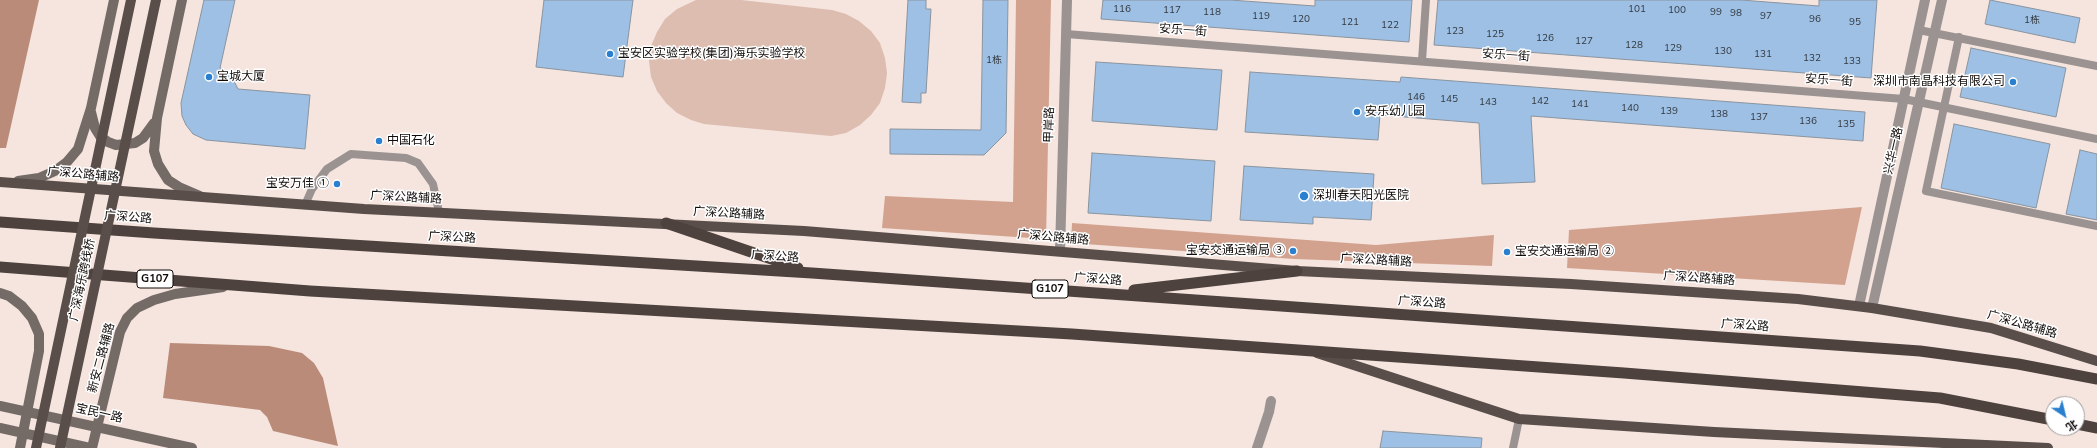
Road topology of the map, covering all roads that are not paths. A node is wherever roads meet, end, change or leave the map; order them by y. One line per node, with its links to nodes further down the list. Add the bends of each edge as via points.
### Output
1 (114, 0): 17 (main road)
2 (131, 0): 53 (main road, 广深海乐跨线桥, bridge)
3 (156, 0): 54 (main road, 广深海乐跨线桥, bridge)
4 (182, 0): 19 (main road)
5 (1067, 0): 11 (street, 甲岸路)
6 (1426, 0): 13 (lane)
7 (1925, 0): 9 (street, 兴华一路)
8 (1942, 0): 10 (street, 兴华一路)
9 (1919, 30): 10 (lane); 15 (street, 兴华一路)
10 (1934, 32): 12 (lane); 16 (street, 兴华一路)
11 (1066, 34): 13 (lane, 安乐一街); 29 (street, 甲岸路)
12 (1959, 37): 14 (lane); 18 (lane)
13 (1422, 61): 15 (lane, 安乐一街)
14 (2097, 66)
15 (1904, 99): 16 (lane, 安乐一街); 36 (street, 兴华一路)
16 (1919, 100): 18 (lane, 安乐一街); 37 (street, 兴华一路)
17 (91, 108): 19 (main road, via 95,128 108,142 116,145 135,143 143,138); 22 (main road, via 78,149 66,162 39,178)
18 (1944, 108): 20 (lane, 安乐一街); 28 (lane, via 1926,192)
19 (157, 118): 23 (main road, via 154,151 162,172 168,180 179,187)
20 (2097, 140)
21 (0, 182): 22 (main road, 广深公路辅路)
22 (11, 182): 23 (main road, 广深公路辅路)
23 (204, 197): 24 (main road, 广深公路辅路)
24 (305, 205): 25 (main road, 广深公路辅路); 25 (lane, via 312,188 327,169 351,154 406,158 418,162 432,184)
25 (439, 212): 27 (main road, 广深公路辅路)
26 (0, 222): 32 (highway, 广深公路 / G107)
27 (666, 223): 29 (main road, 广深公路辅路, via 804,231); 32 (highway)
28 (2097, 226)
29 (1060, 252): 31 (main road, 广深公路辅路)
30 (0, 267): 33 (highway, G107)
31 (1297, 270): 35 (highway); 36 (main road, 广深公路辅路, via 1579,284 1798,299)
32 (812, 273): 35 (highway, 广深公路 / G107)
33 (236, 285): 38 (highway, G107, via 310,292 1049,333); 47 (main road, 新安二路辅路, via 175,294 154,300 137,308 127,318 120,332)
34 (0, 293): 43 (main road, via 22,306 32,318 39,334 40,351)
35 (1108, 293): 40 (highway, 广深公路 / G107, via 1920,351 2018,364)
36 (1859, 306): 37 (main road, 广深公路辅路)
37 (1872, 308): 39 (main road, 广深公路辅路, via 1991,328)
38 (1309, 351): 44 (main road); 45 (highway, G107, via 1940,398)
39 (2097, 361)
40 (2097, 379)
41 (1271, 402): 57 (street)
42 (0, 406): 43 (main road, 宝民一路)
43 (28, 412): 47 (main road, 宝民一路); 50 (main road)
44 (1519, 418): 51 (main road); 58 (lane)
45 (2045, 418)
46 (2085, 426): 49 (highway)
47 (97, 427): 55 (main road, 新安二路辅路); 56 (main road, 宝民一路)
48 (0, 428): 50 (main road)
49 (2097, 428)
50 (24, 433): 52 (main road); 55 (main road)
51 (1902, 445): 59 (main road)
52 (20, 448)
53 (36, 448)
54 (60, 448)
55 (91, 448)
56 (192, 448)
57 (1257, 448)
58 (1513, 448)
59 (2048, 448)

